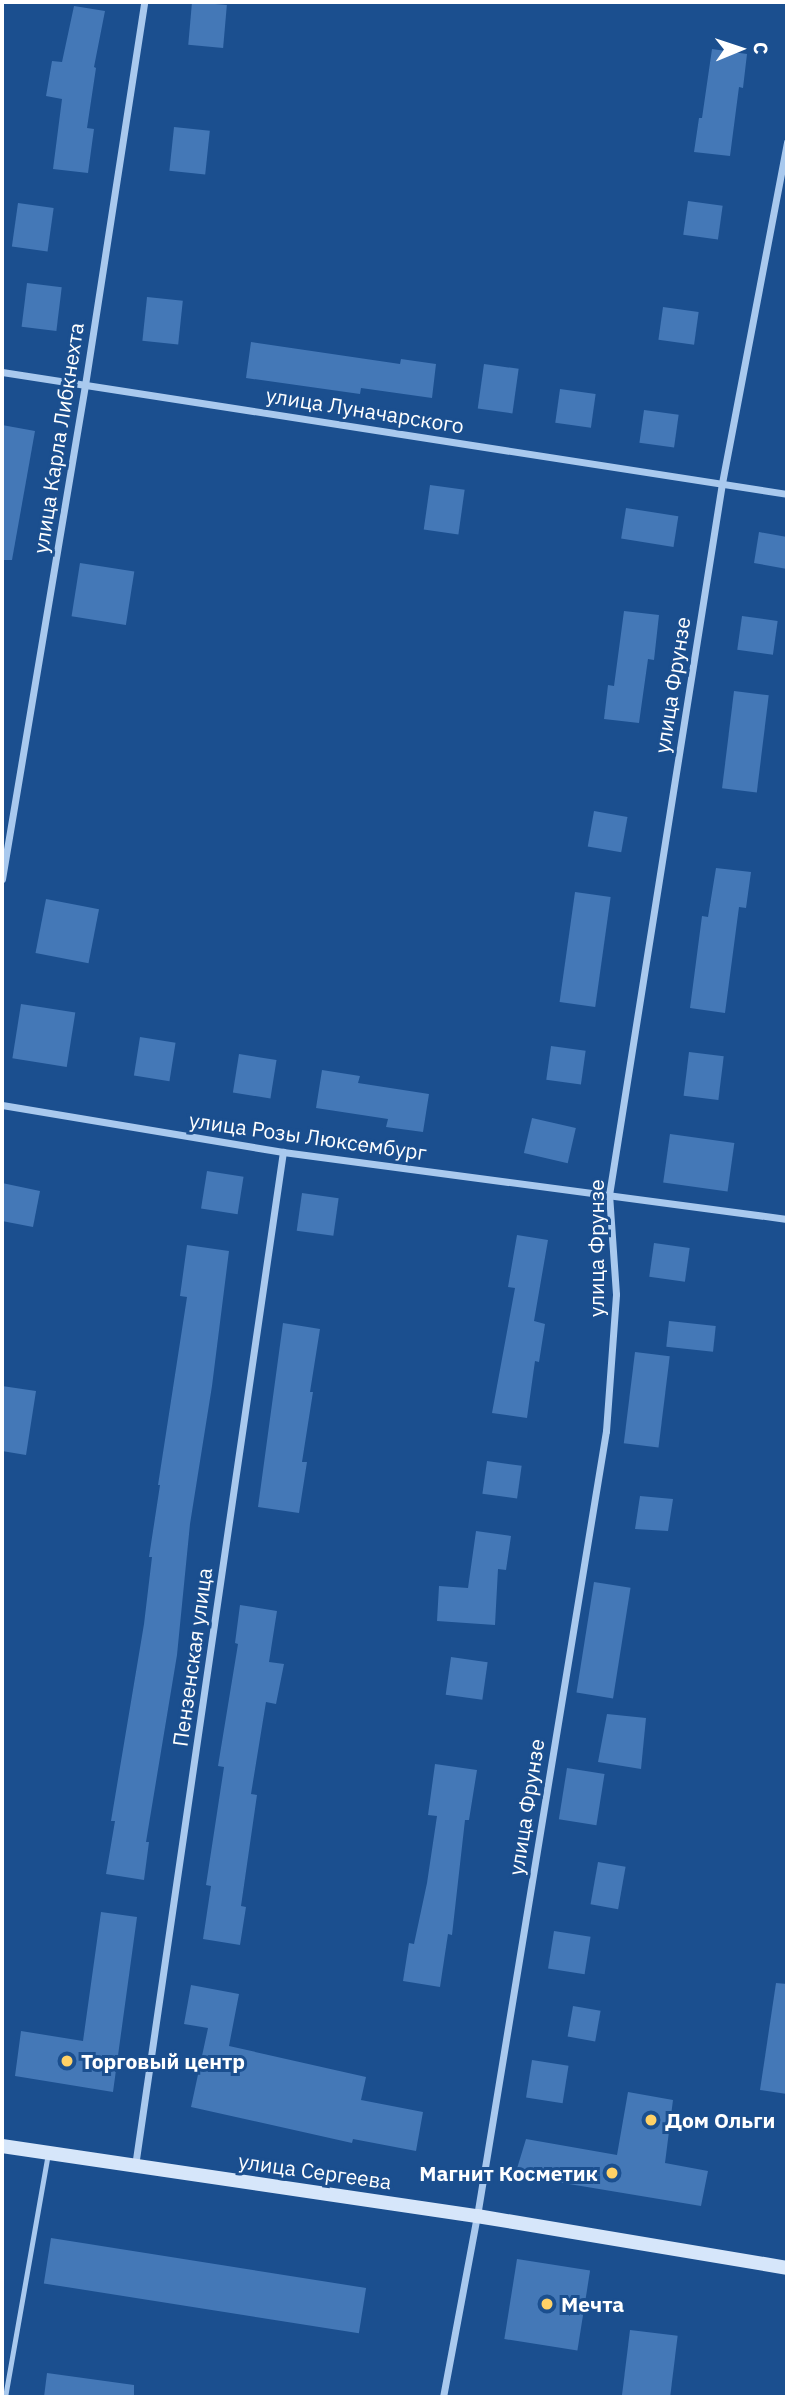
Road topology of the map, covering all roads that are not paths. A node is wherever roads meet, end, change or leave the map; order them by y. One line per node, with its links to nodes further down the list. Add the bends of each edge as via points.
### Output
1 (144, 2): 4 (street, улица Карла Либкнехта)
2 (787, 142): 5 (street, улица Фрунзе)
3 (2, 372): 4 (street, улица Луначарского)
4 (85, 385): 5 (street, улица Луначарского); 7 (street, улица Карла Либкнехта)
5 (722, 484): 6 (street, улица Луначарского); 10 (street, улица Фрунзе)
6 (787, 494)
7 (2, 879)
8 (2, 1105): 9 (street, улица Розы Люксембург)
9 (283, 1152): 10 (street, улица Розы Люксембург); 14 (street, Пензенская улица)
10 (609, 1195): 11 (street, улица Розы Люксембург); 15 (street, улица Фрунзе, via 616,1294 606,1431)
11 (787, 1219)
12 (2, 2146): 13 (main road, улица Сергеева)
13 (48, 2154): 14 (main road, улица Сергеева); 17 (lane)
14 (135, 2167): 15 (main road, улица Сергеева)
15 (477, 2216): 16 (main road, улица Сергеева); 18 (street, улица Фрунзе)
16 (787, 2268)
17 (5, 2397)
18 (443, 2397)

